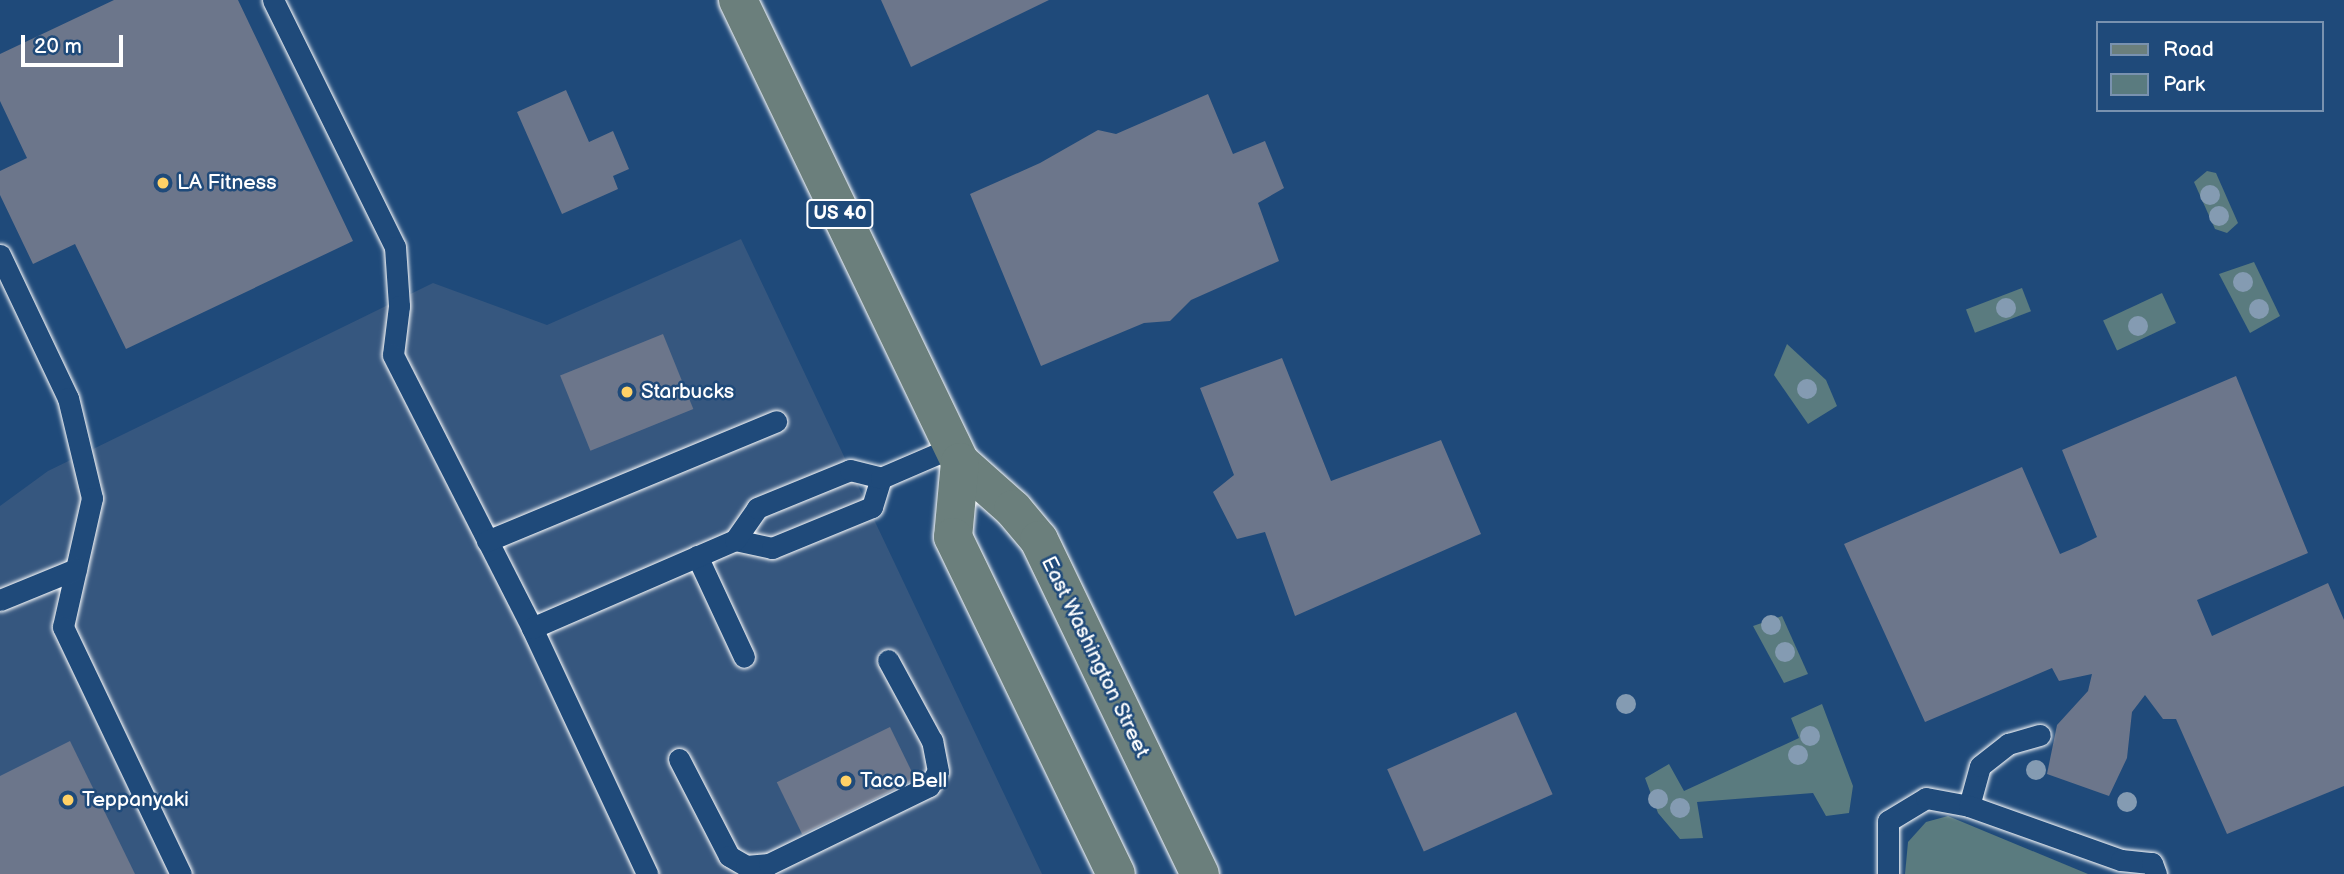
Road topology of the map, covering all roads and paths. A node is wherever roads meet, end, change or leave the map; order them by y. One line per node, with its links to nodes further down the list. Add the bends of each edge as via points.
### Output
1 (273, 0): 8 (lane, via 386,224 395,247 399,306 393,355)
2 (738, 0): 5 (main road, East Washington Street / US 40)
3 (0, 255): 10 (lane, via 68,398 92,498)
4 (776, 422): 8 (lane)
5 (956, 455): 6 (lane); 20 (main road, via 953,537); 21 (main road, East Washington Street / US 40, via 1039,540)
6 (881, 478): 7 (lane, via 850,470 757,508); 7 (lane, via 872,506 772,548)
7 (736, 540): 9 (lane)
8 (487, 541): 12 (lane)
9 (697, 556): 12 (lane); 13 (lane)
10 (76, 569): 11 (lane); 18 (lane, via 63,627)
11 (0, 600)
12 (531, 628): 19 (lane)
13 (744, 657)
14 (888, 660): 16 (lane, via 932,741 938,771 929,786 768,864 746,866 729,856)
15 (2040, 735): 17 (lane, via 2008,744 1980,766)
16 (678, 759)
17 (1969, 806): 22 (lane, via 1926,798 1888,821); 23 (lane, via 2121,860 2152,863)
18 (181, 874)
19 (647, 874)
20 (1116, 874)
21 (1200, 874)
22 (1888, 874)
23 (2156, 874)

